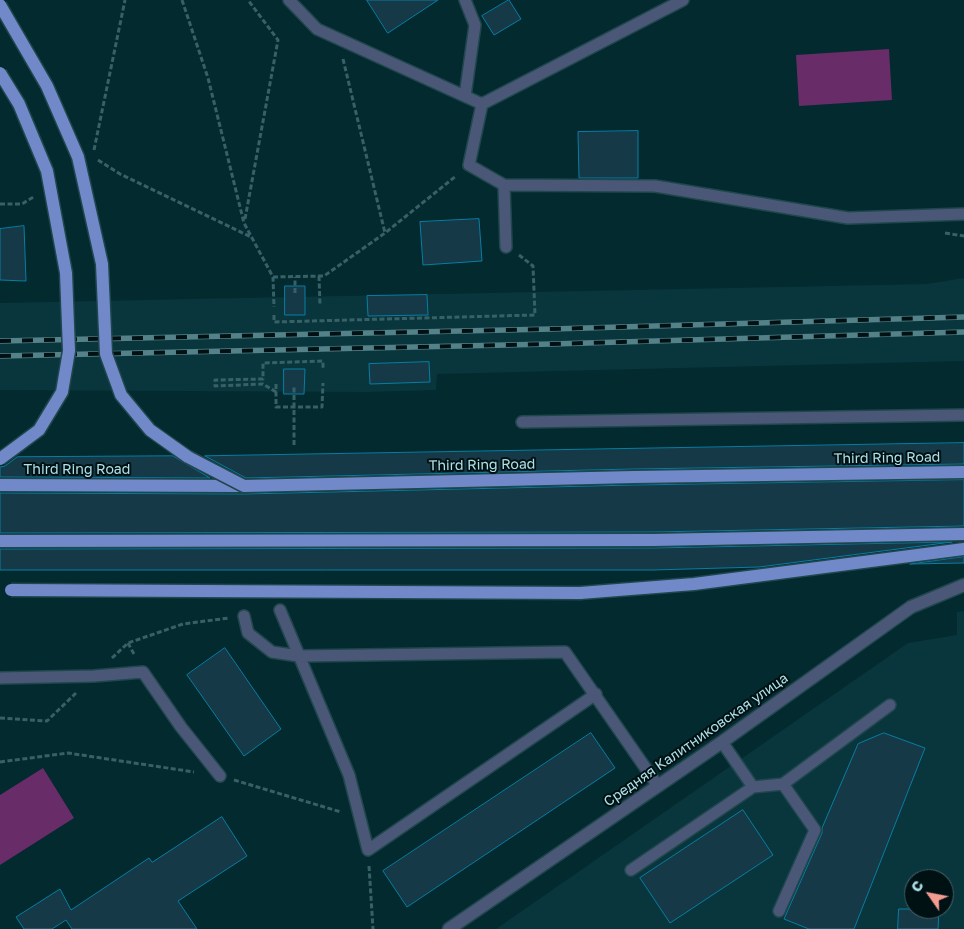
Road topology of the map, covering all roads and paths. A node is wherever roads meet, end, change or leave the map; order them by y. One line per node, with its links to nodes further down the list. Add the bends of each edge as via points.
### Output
1 (125, 0): 12 (path)
2 (182, 0): 17 (path, via 208,78)
3 (248, 0): 17 (path, via 278,40)
4 (289, 0): 8 (lane, via 317,29)
5 (465, 0): 10 (lane, via 475,25)
6 (683, 0): 11 (lane)
7 (0, 5): 44 (main road, bridge, via 47,86 78,157 102,264 106,354 121,395 150,430 188,457)
8 (338, 39): 10 (lane); 18 (path)
9 (0, 73): 41 (main road, bridge, via 19,104 47,171 66,273 70,352 62,392 39,430)
10 (465, 96): 11 (lane)
11 (482, 104): 14 (lane)
12 (94, 153)
13 (96, 159): 19 (path)
14 (469, 165): 15 (lane); 18 (path)
15 (504, 185): 16 (lane, via 655,186 848,218); 20 (lane)
16 (964, 214)
17 (244, 222): 19 (path)
18 (385, 233): 21 (path, via 324,276)
19 (251, 238): 22 (path)
20 (506, 247): 29 (path, via 534,266 535,315)
21 (319, 276): 23 (path); 25 (path)
22 (273, 277): 23 (path); 26 (path)
23 (295, 277): 24 (path)
24 (295, 293)
25 (320, 306)
26 (274, 307)
27 (320, 314): 29 (path)
28 (274, 316): 29 (path, via 274,322)
29 (321, 321)
30 (277, 362): 31 (path, via 322,361); 32 (path); 36 (path, via 263,363 263,379 214,380 215,386 263,384)
31 (322, 368)
32 (276, 369)
33 (323, 383): 37 (path, via 322,407)
34 (276, 384): 36 (path)
35 (294, 387): 37 (path)
36 (276, 392): 37 (path, via 276,406)
37 (294, 406): 40 (path)
38 (964, 415): 39 (lane)
39 (522, 422)
40 (294, 445)
41 (0, 459)
42 (964, 472): 44 (main road, Third Ring Road, bridge)
43 (0, 485): 44 (main road, Third Ring Road)
44 (244, 486)
45 (964, 534): 46 (main road, bridge, via 653,540)
46 (0, 541)
47 (964, 549): 49 (main road, bridge, via 694,584 580,593)
48 (964, 585): 58 (street, Средняя Калитниковская улица, via 911,607)
49 (5, 590)
50 (280, 610): 52 (lane)
51 (244, 616): 52 (lane, via 248,633 272,652); 53 (path, via 183,624 128,642)
52 (299, 656): 55 (lane, via 565,652); 64 (lane, via 349,776)
53 (94, 676): 54 (lane); 57 (path, via 48,721); 60 (lane, via 143,672)
54 (0, 678)
55 (596, 694): 62 (lane); 65 (lane)
56 (890, 706): 61 (lane)
57 (0, 718)
58 (722, 742): 62 (street, Средняя Калитниковская улица); 63 (lane)
59 (0, 762): 60 (path, via 68,752)
60 (220, 776): 64 (path)
61 (783, 784): 63 (lane); 67 (lane, via 815,830)
62 (658, 786): 69 (street, Средняя Калитниковская улица)
63 (753, 787): 66 (lane)
64 (360, 819): 65 (lane)
65 (368, 850): 68 (path)
66 (631, 870)
67 (779, 911)
68 (373, 929)
69 (449, 929)

